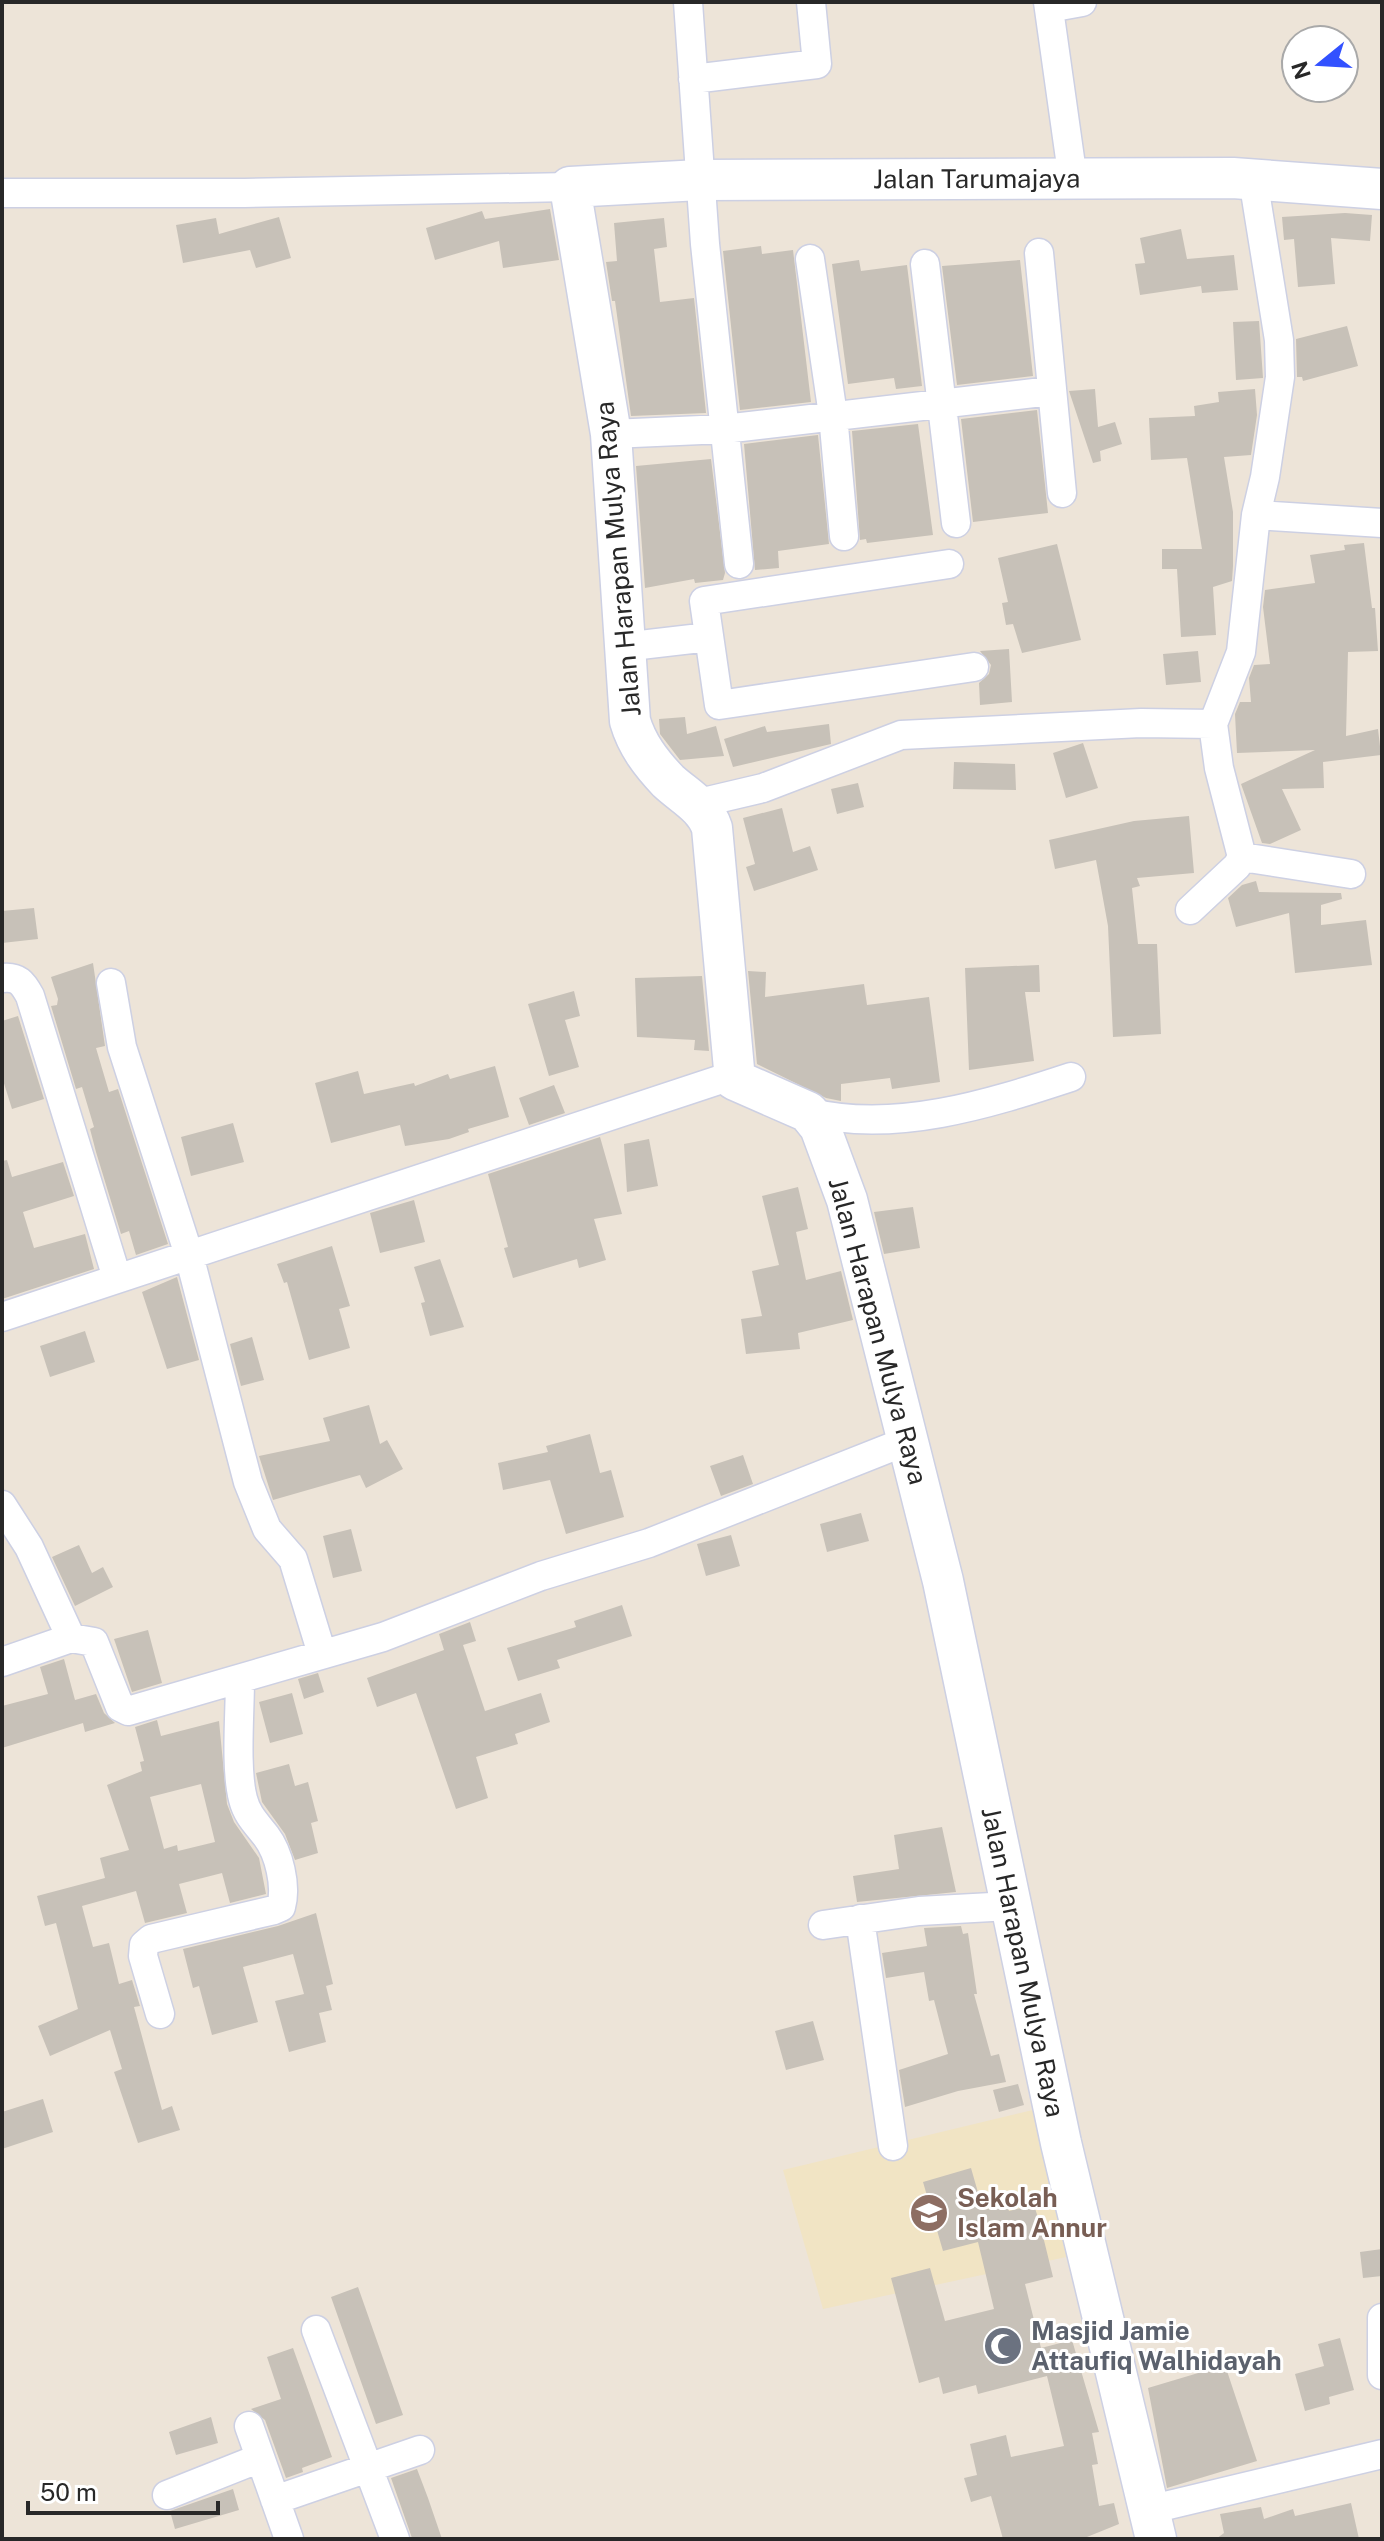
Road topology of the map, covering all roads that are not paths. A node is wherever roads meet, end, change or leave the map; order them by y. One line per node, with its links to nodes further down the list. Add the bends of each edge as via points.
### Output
1 (688, 2): 5 (street)
2 (811, 2): 5 (street, via 817,64)
3 (1082, 2): 4 (street)
4 (1049, 5): 8 (street)
5 (693, 79): 7 (street)
6 (1253, 179): 8 (street, Jalan Tarumajaya); 10 (street, Jalan Tarumajaya); 21 (street, via 1279,340 1280,377)
7 (700, 180): 8 (street, Jalan Tarumajaya); 9 (street, Jalan Tarumajaya); 18 (street)
8 (1073, 180)
9 (570, 187): 11 (street); 19 (street, Jalan Harapan Mulya Raya)
10 (1382, 189)
11 (2, 193)
12 (1039, 253): 15 (street)
13 (810, 259): 17 (street)
14 (925, 264): 16 (street)
15 (1051, 391): 16 (street); 20 (street)
16 (941, 402): 17 (street); 22 (street)
17 (833, 415): 18 (street); 24 (street)
18 (724, 429): 19 (street); 25 (street)
19 (611, 434): 28 (street, Jalan Harapan Mulya Raya)
20 (1062, 493)
21 (1256, 515): 23 (street); 30 (street, via 1241,652)
22 (956, 523)
23 (1382, 523)
24 (844, 536)
25 (739, 564)
26 (949, 564): 27 (street, via 704,601)
27 (709, 637): 28 (street); 29 (street, via 719,705)
28 (623, 647): 31 (street, Jalan Harapan Mulya Raya, via 635,737)
29 (974, 667)
30 (1213, 724): 31 (street, via 901,735 763,788); 32 (street)
31 (695, 804): 37 (street, Jalan Harapan Mulya Raya, via 709,817 718,868)
32 (1242, 857): 33 (street); 34 (street)
33 (1351, 874)
34 (1190, 910)
35 (2, 978): 41 (street, via 16,978 30,996)
36 (111, 983): 40 (street, via 134,1089)
37 (734, 1075): 39 (street, via 740,1084); 40 (street)
38 (1071, 1077): 39 (street, via 987,1105 837,1119)
39 (808, 1112): 43 (street, Jalan Harapan Mulya Raya, via 820,1127 847,1200)
40 (189, 1255): 41 (street); 46 (street, via 258,1513 293,1559)
41 (117, 1278): 42 (street)
42 (2, 1317)
43 (907, 1441): 46 (street, via 649,1543); 49 (street, Jalan Harapan Mulya Raya, via 943,1581)
44 (2, 1505): 45 (street, via 29,1547)
45 (71, 1638): 47 (street); 48 (street, via 94,1642 123,1711)
46 (322, 1654): 48 (street)
47 (2, 1662)
48 (240, 1680): 52 (street, via 242,1797 279,1862 284,1898 274,1910 144,1945)
49 (1010, 1906): 50 (street); 64 (street, Jalan Harapan Mulya Raya)
50 (860, 1919): 51 (street); 53 (street)
51 (823, 1925)
52 (160, 2014)
53 (893, 2146)
54 (1382, 2318): 56 (street)
55 (316, 2330): 61 (street)
56 (1382, 2375)
57 (249, 2426): 60 (street)
58 (420, 2450): 61 (street)
59 (1382, 2454): 64 (street)
60 (260, 2458): 62 (street); 63 (street)
61 (369, 2467): 63 (street); 66 (street)
62 (167, 2495)
63 (275, 2500): 65 (street)
64 (1152, 2524)
65 (289, 2539)
66 (395, 2539)

